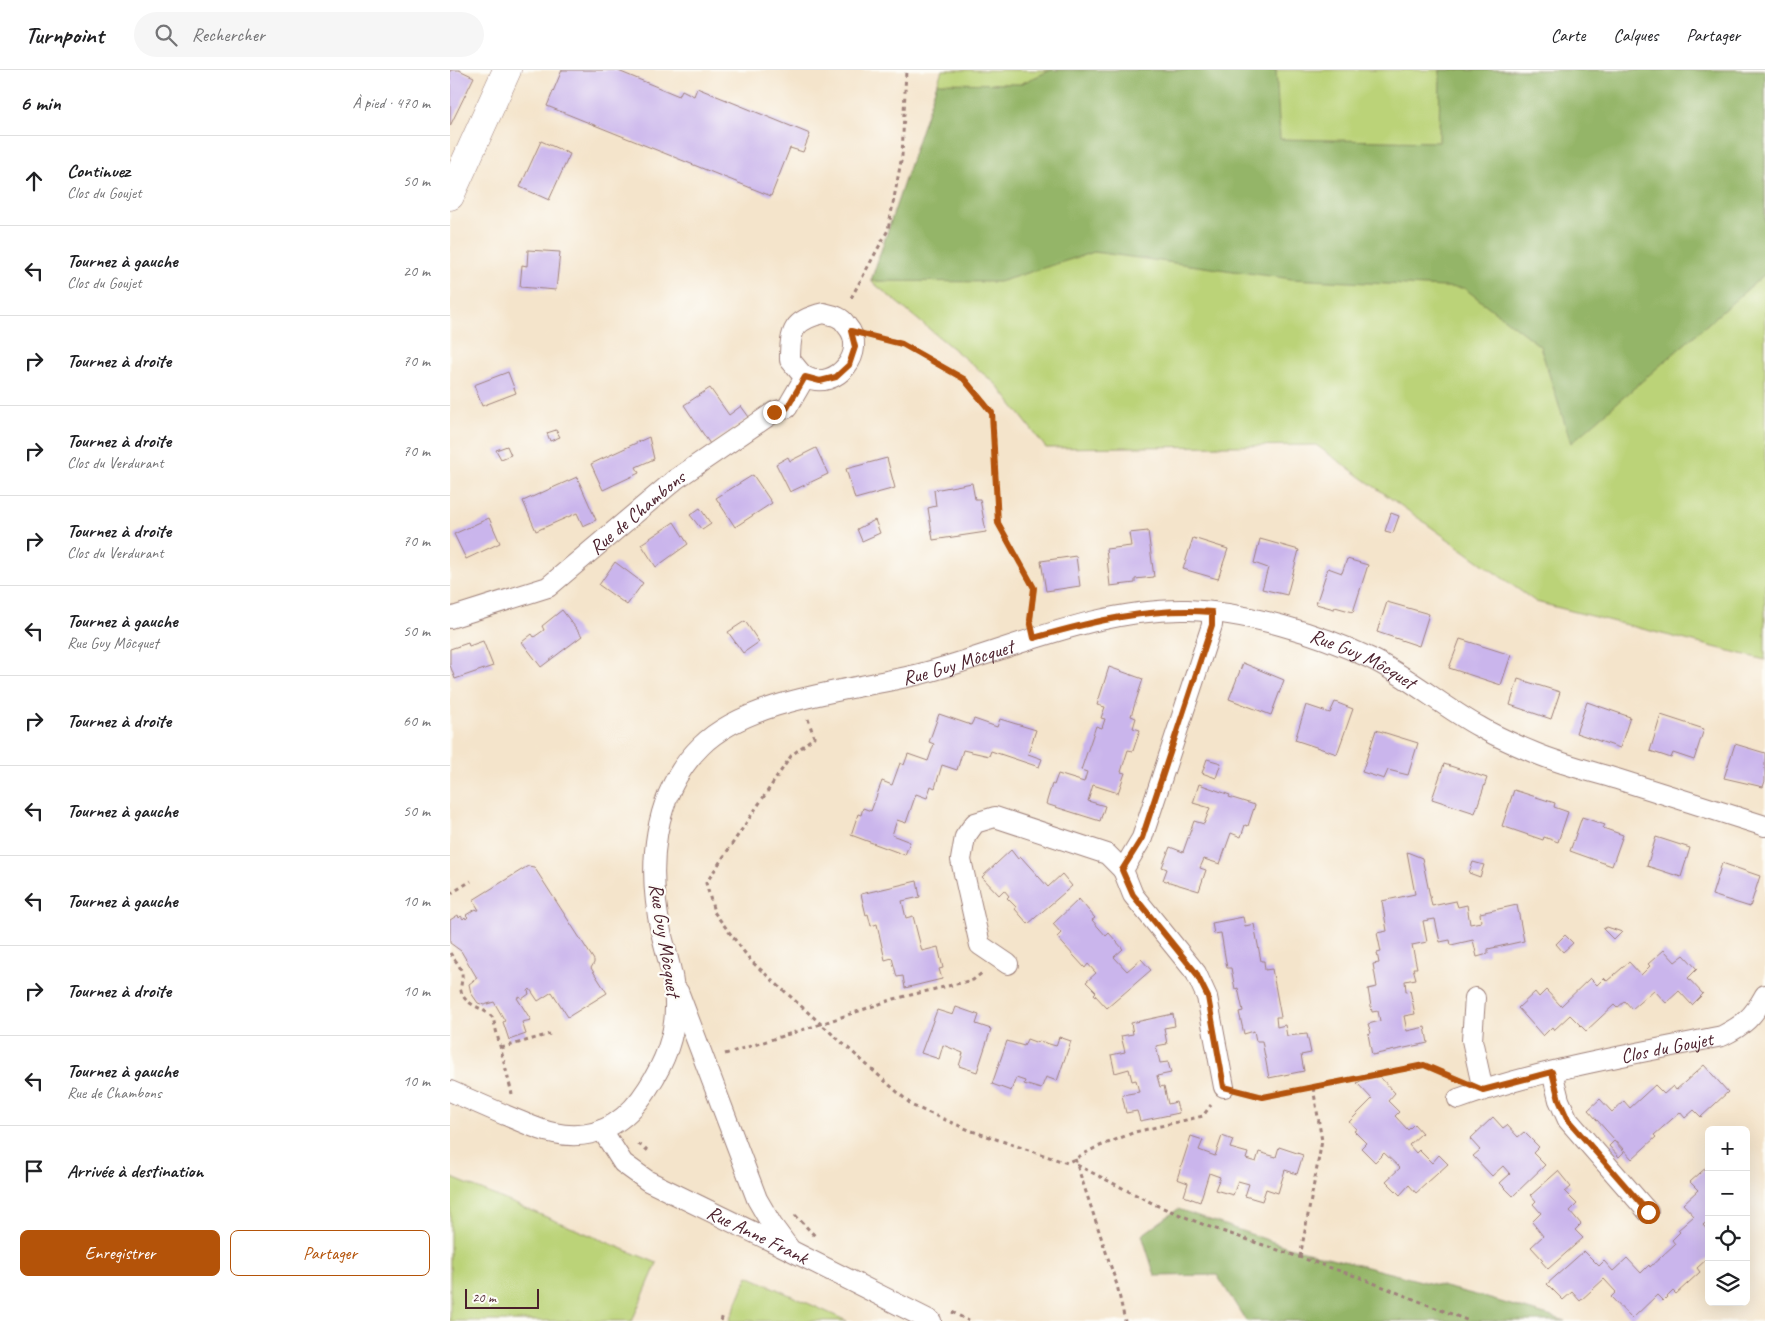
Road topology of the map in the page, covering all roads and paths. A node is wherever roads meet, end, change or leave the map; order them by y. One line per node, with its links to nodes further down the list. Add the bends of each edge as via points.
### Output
1 (507, 70): 3 (main road)
2 (906, 70): 4 (path, via 902,156 888,230)
3 (450, 196)
4 (846, 324): 5 (street, via 855,347 849,365 836,377 820,381); 5 (street, via 824,313 808,317 796,325 790,340 790,360); 8 (path, via 902,344 964,379 992,413 998,523 1034,588 1030,620)
5 (805, 377): 7 (street, Rue de Chambons, via 787,408 774,412 676,479 548,587)
6 (1212, 612): 8 (street, Rue Guy Môcquet, via 1187,610 1126,615); 10 (street, Rue Guy Môcquet, via 1322,637 1373,659 1481,728 1538,754); 11 (street, via 1212,625 1142,838)
7 (450, 618)
8 (1034, 638): 9 (street, Rue Guy Môcquet, via 921,673)
9 (802, 699): 16 (street, Rue Guy Môcquet, via 740,720 721,730 690,759 668,796 656,840 654,875 656,908); 19 (path, via 814,737 791,756 706,883 714,912 750,961)
10 (1765, 826)
11 (1122, 870): 15 (street, via 1107,854 995,817 975,823 965,837 961,860 980,945); 24 (street, via 1133,895 1196,973 1208,997)
12 (471, 881): 13 (path)
13 (450, 894)
14 (450, 953): 21 (path, via 462,974 463,994 493,1018)
15 (1004, 961): 19 (path, via 973,980 894,998)
16 (674, 981): 30 (street, Rue Guy Môcquet, via 676,1009 671,1039 654,1078 627,1115); 34 (street, via 757,1199)
17 (1475, 998): 26 (street, via 1472,1040)
18 (1762, 1007): 23 (street, Clos du Goujet, via 1746,1022 1722,1036)
19 (821, 1024): 22 (path); 31 (path, via 913,1106 970,1130 1067,1163)
20 (550, 1034): 21 (path)
21 (500, 1048): 29 (path)
22 (722, 1055)
23 (1552, 1072): 26 (street, Clos du Goujet); 33 (street, via 1568,1120)
24 (1224, 1087): 25 (path, via 1263,1097); 31 (path, via 1203,1116 1135,1132)
25 (1313, 1087): 26 (path, via 1424,1065); 35 (path, via 1322,1141)
26 (1483, 1090): 28 (street, Clos du Goujet)
27 (450, 1091): 29 (street, Rue Guy Môcquet)
28 (1458, 1099)
29 (520, 1121): 30 (street, Rue Guy Môcquet, via 554,1133 572,1135)
30 (602, 1130): 34 (street, Rue Anne Frank, via 623,1163 648,1180)
31 (1075, 1159): 32 (path)
32 (1077, 1165): 35 (path, via 1156,1205); 39 (path, via 1117,1285)
33 (1648, 1212)
34 (790, 1250): 38 (street, Rue Anne Frank)
35 (1300, 1257): 40 (path)
36 (724, 1315): 37 (path)
37 (721, 1321)
38 (931, 1321)
39 (1125, 1321)
40 (1469, 1321)

